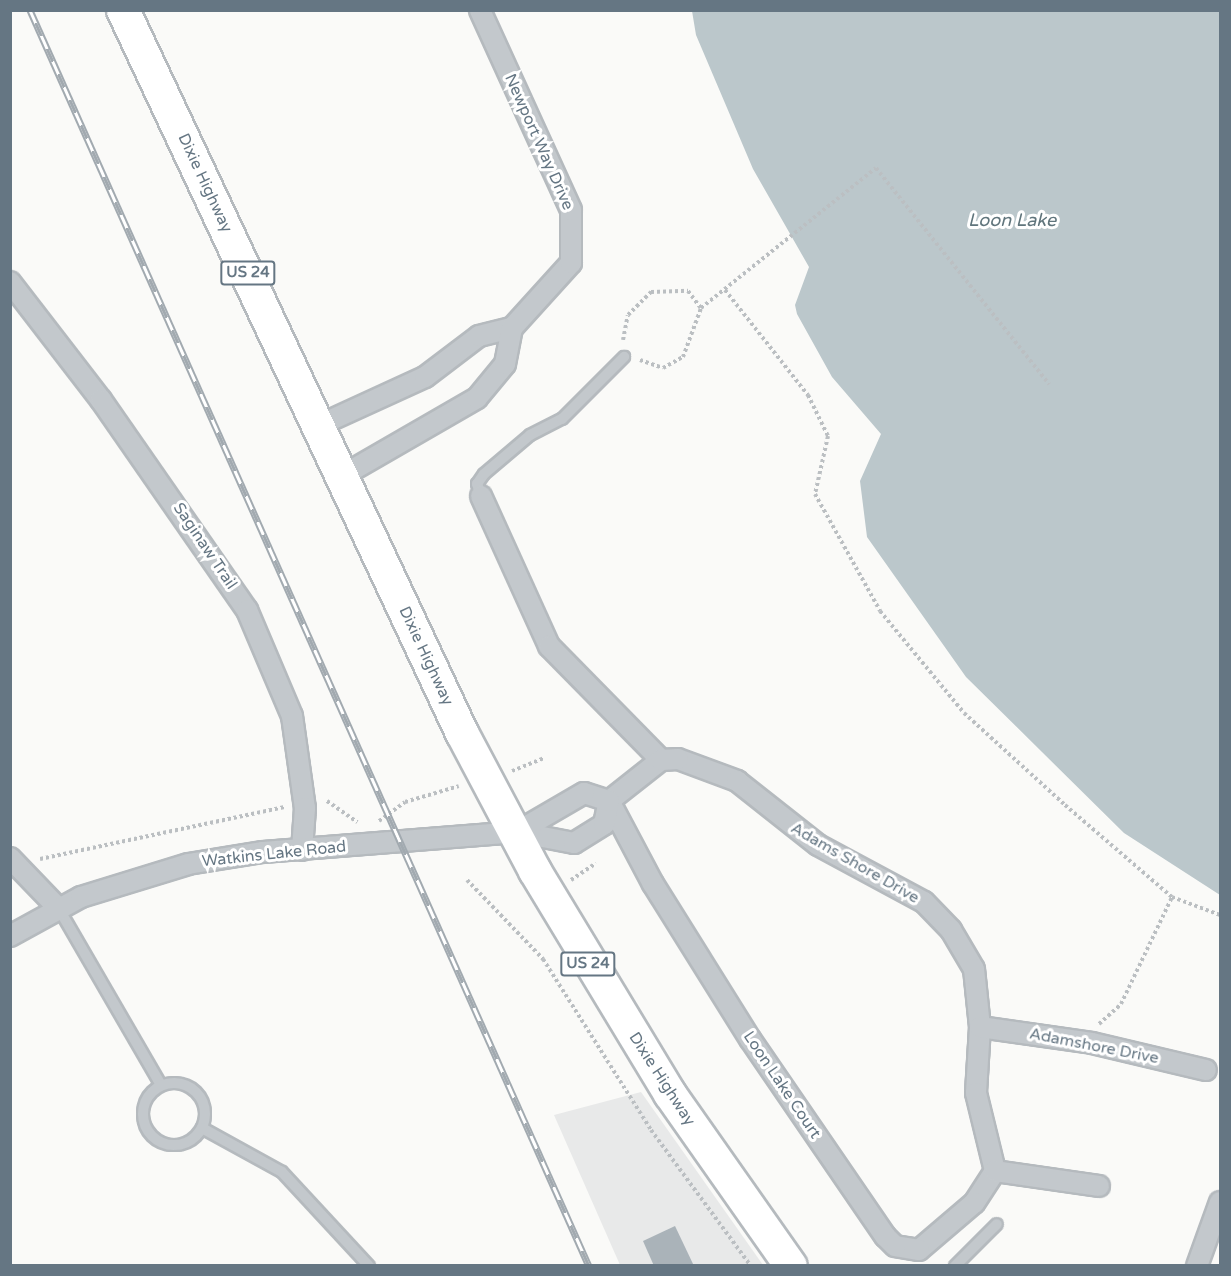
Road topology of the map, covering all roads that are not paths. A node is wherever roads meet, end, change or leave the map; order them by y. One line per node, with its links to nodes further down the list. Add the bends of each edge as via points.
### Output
1 (123, 10): 6 (main road, Dixie Highway / US 24)
2 (480, 10): 4 (street, Newport Way Drive, via 571,210 571,264 557,284)
3 (10, 282): 12 (street, Saginaw Trail, via 184,515 247,610 292,716 304,803)
4 (512, 328): 6 (street, via 479,336 426,377); 7 (street, via 505,364 477,398)
5 (624, 357): 8 (lane, via 562,419 530,435 484,474 477,484)
6 (320, 425): 7 (main road, Dixie Highway / US 24)
7 (342, 476): 11 (main road, Dixie Highway / US 24, via 462,733)
8 (481, 496): 9 (street, via 549,646)
9 (661, 760): 10 (street); 16 (street, Adams Shore Drive, via 706,765 737,780 818,845 924,902 951,930 974,969)
10 (609, 801): 11 (street, Watkins Lake Road, via 584,793); 11 (street, Watkins Lake Road, via 604,824 574,843); 20 (street, Loon Lake Court, via 652,884 750,1039 895,1246 919,1250 931,1243 974,1203)
11 (517, 832): 12 (street, Watkins Lake Road); 25 (main road, Dixie Highway / US 24, via 590,968 670,1094)
12 (302, 850): 14 (street, Watkins Lake Road, via 188,864 81,897)
13 (16, 864): 14 (street)
14 (59, 909): 15 (street, Watkins Lake Road); 18 (lane)
15 (10, 936)
16 (980, 1027): 17 (street, Adamshore Drive, via 1082,1042); 20 (street, Adams Shore Drive, via 976,1093)
17 (1206, 1070)
18 (160, 1086): 19 (lane, via 192,1088 204,1106); 19 (lane, via 143,1108 150,1136 177,1146)
19 (202, 1128): 24 (lane, via 282,1172)
20 (995, 1171): 21 (street)
21 (1099, 1186)
22 (1221, 1202): 27 (street)
23 (997, 1224): 26 (lane)
24 (369, 1266)
25 (791, 1266)
26 (956, 1266)
27 (1197, 1266)

